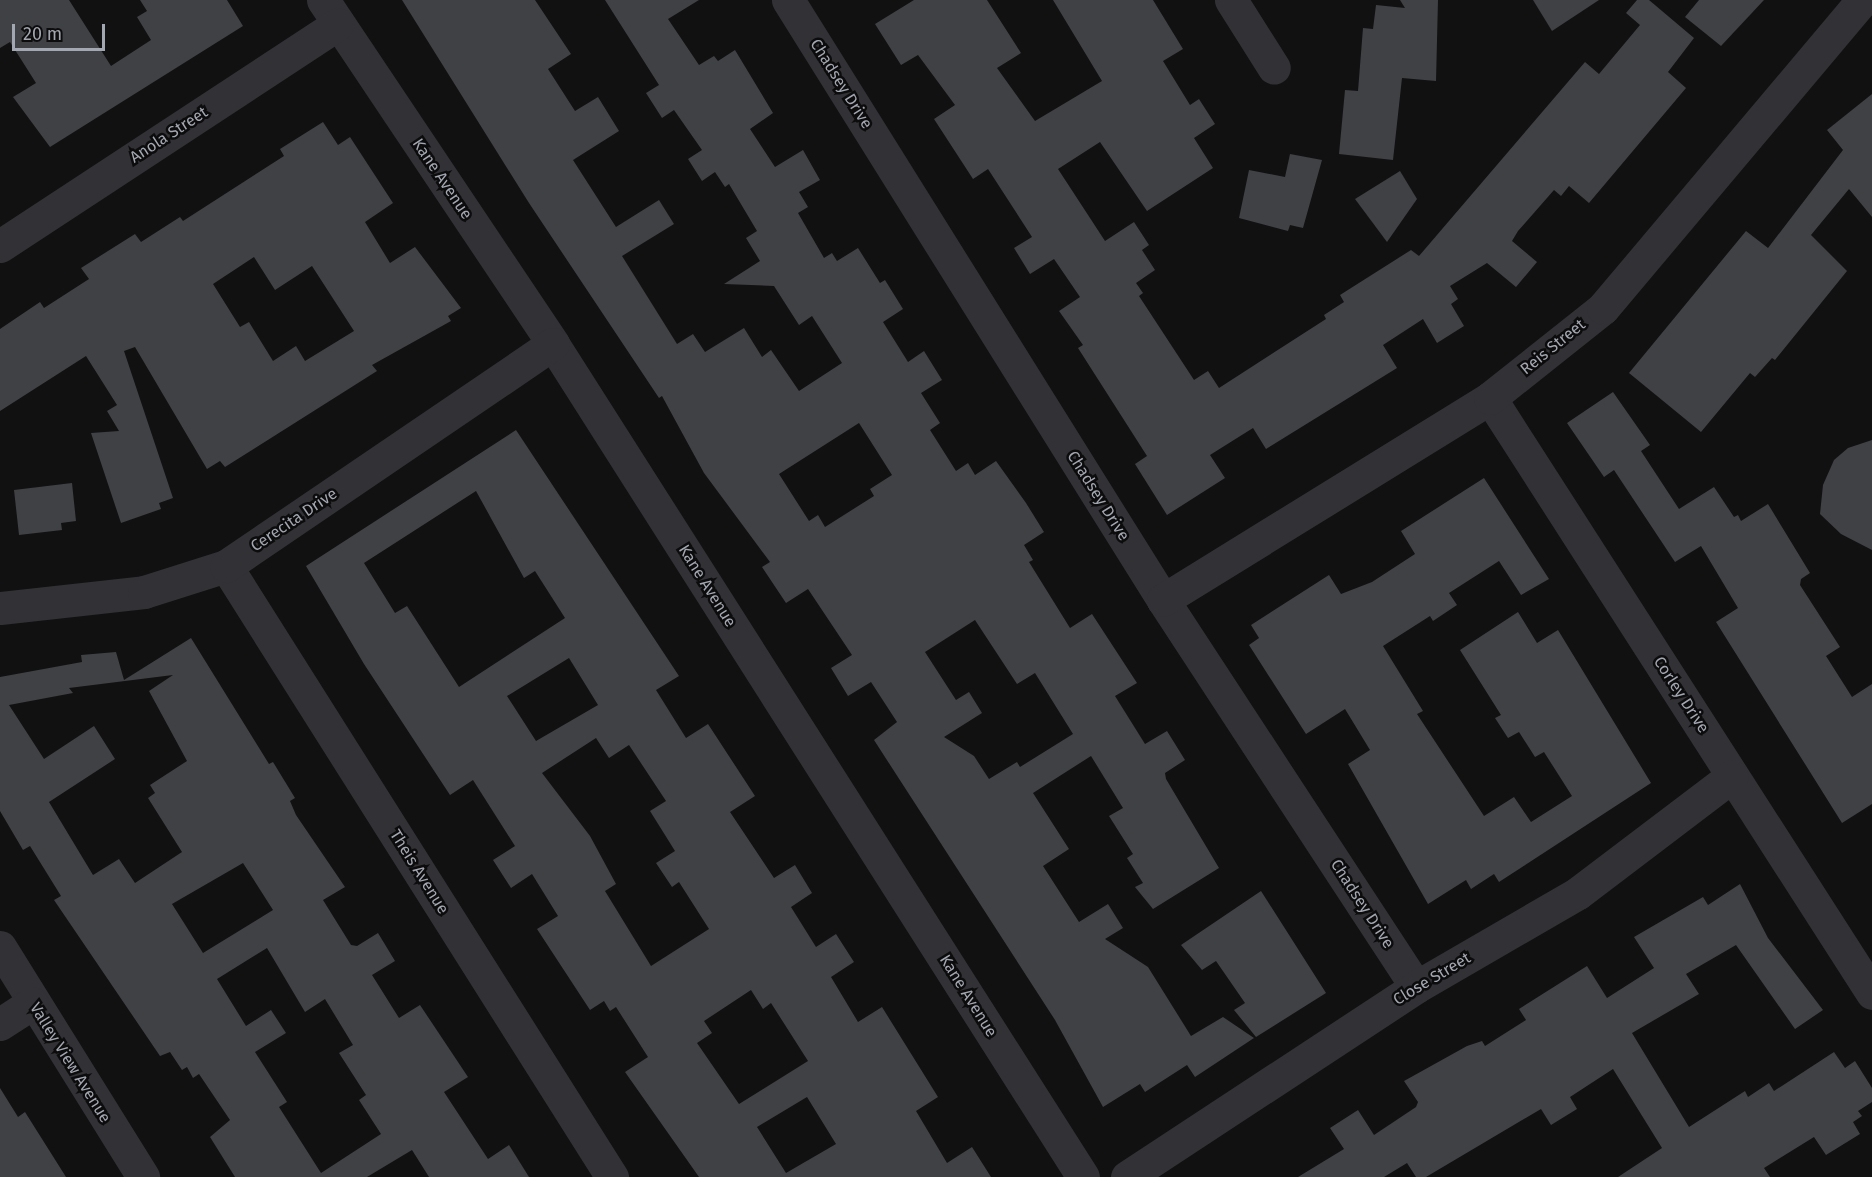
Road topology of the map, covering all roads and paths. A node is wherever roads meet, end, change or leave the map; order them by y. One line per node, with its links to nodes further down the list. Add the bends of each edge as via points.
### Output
1 (1231, 0): 5 (street)
2 (1862, 0): 8 (street, Reis Street, via 1603,308)
3 (800, 4): 10 (street, Chadsey Drive)
4 (331, 12): 6 (street, Anola Street); 7 (street, Kane Avenue)
5 (1274, 68)
6 (4, 234)
7 (553, 344): 9 (street, Cerecita Drive); 20 (street, Kane Avenue)
8 (1490, 398): 10 (street, Reis Street); 12 (street, Corley Drive)
9 (226, 566): 11 (street, Cerecita Drive, via 144,591); 19 (street, Theis Avenue)
10 (1162, 600): 14 (street, Chadsey Drive)
11 (0, 608)
12 (1732, 776): 14 (street, Close Street, via 1578,893); 15 (street, Corley Drive)
13 (0, 947): 16 (street, Valley View Avenue)
14 (1416, 987): 21 (street, Close Street)
15 (1872, 993)
16 (32, 1003): 17 (street); 18 (street, Valley View Avenue)
17 (0, 1024)
18 (143, 1177)
19 (612, 1177)
20 (1083, 1177)
21 (1127, 1177)

